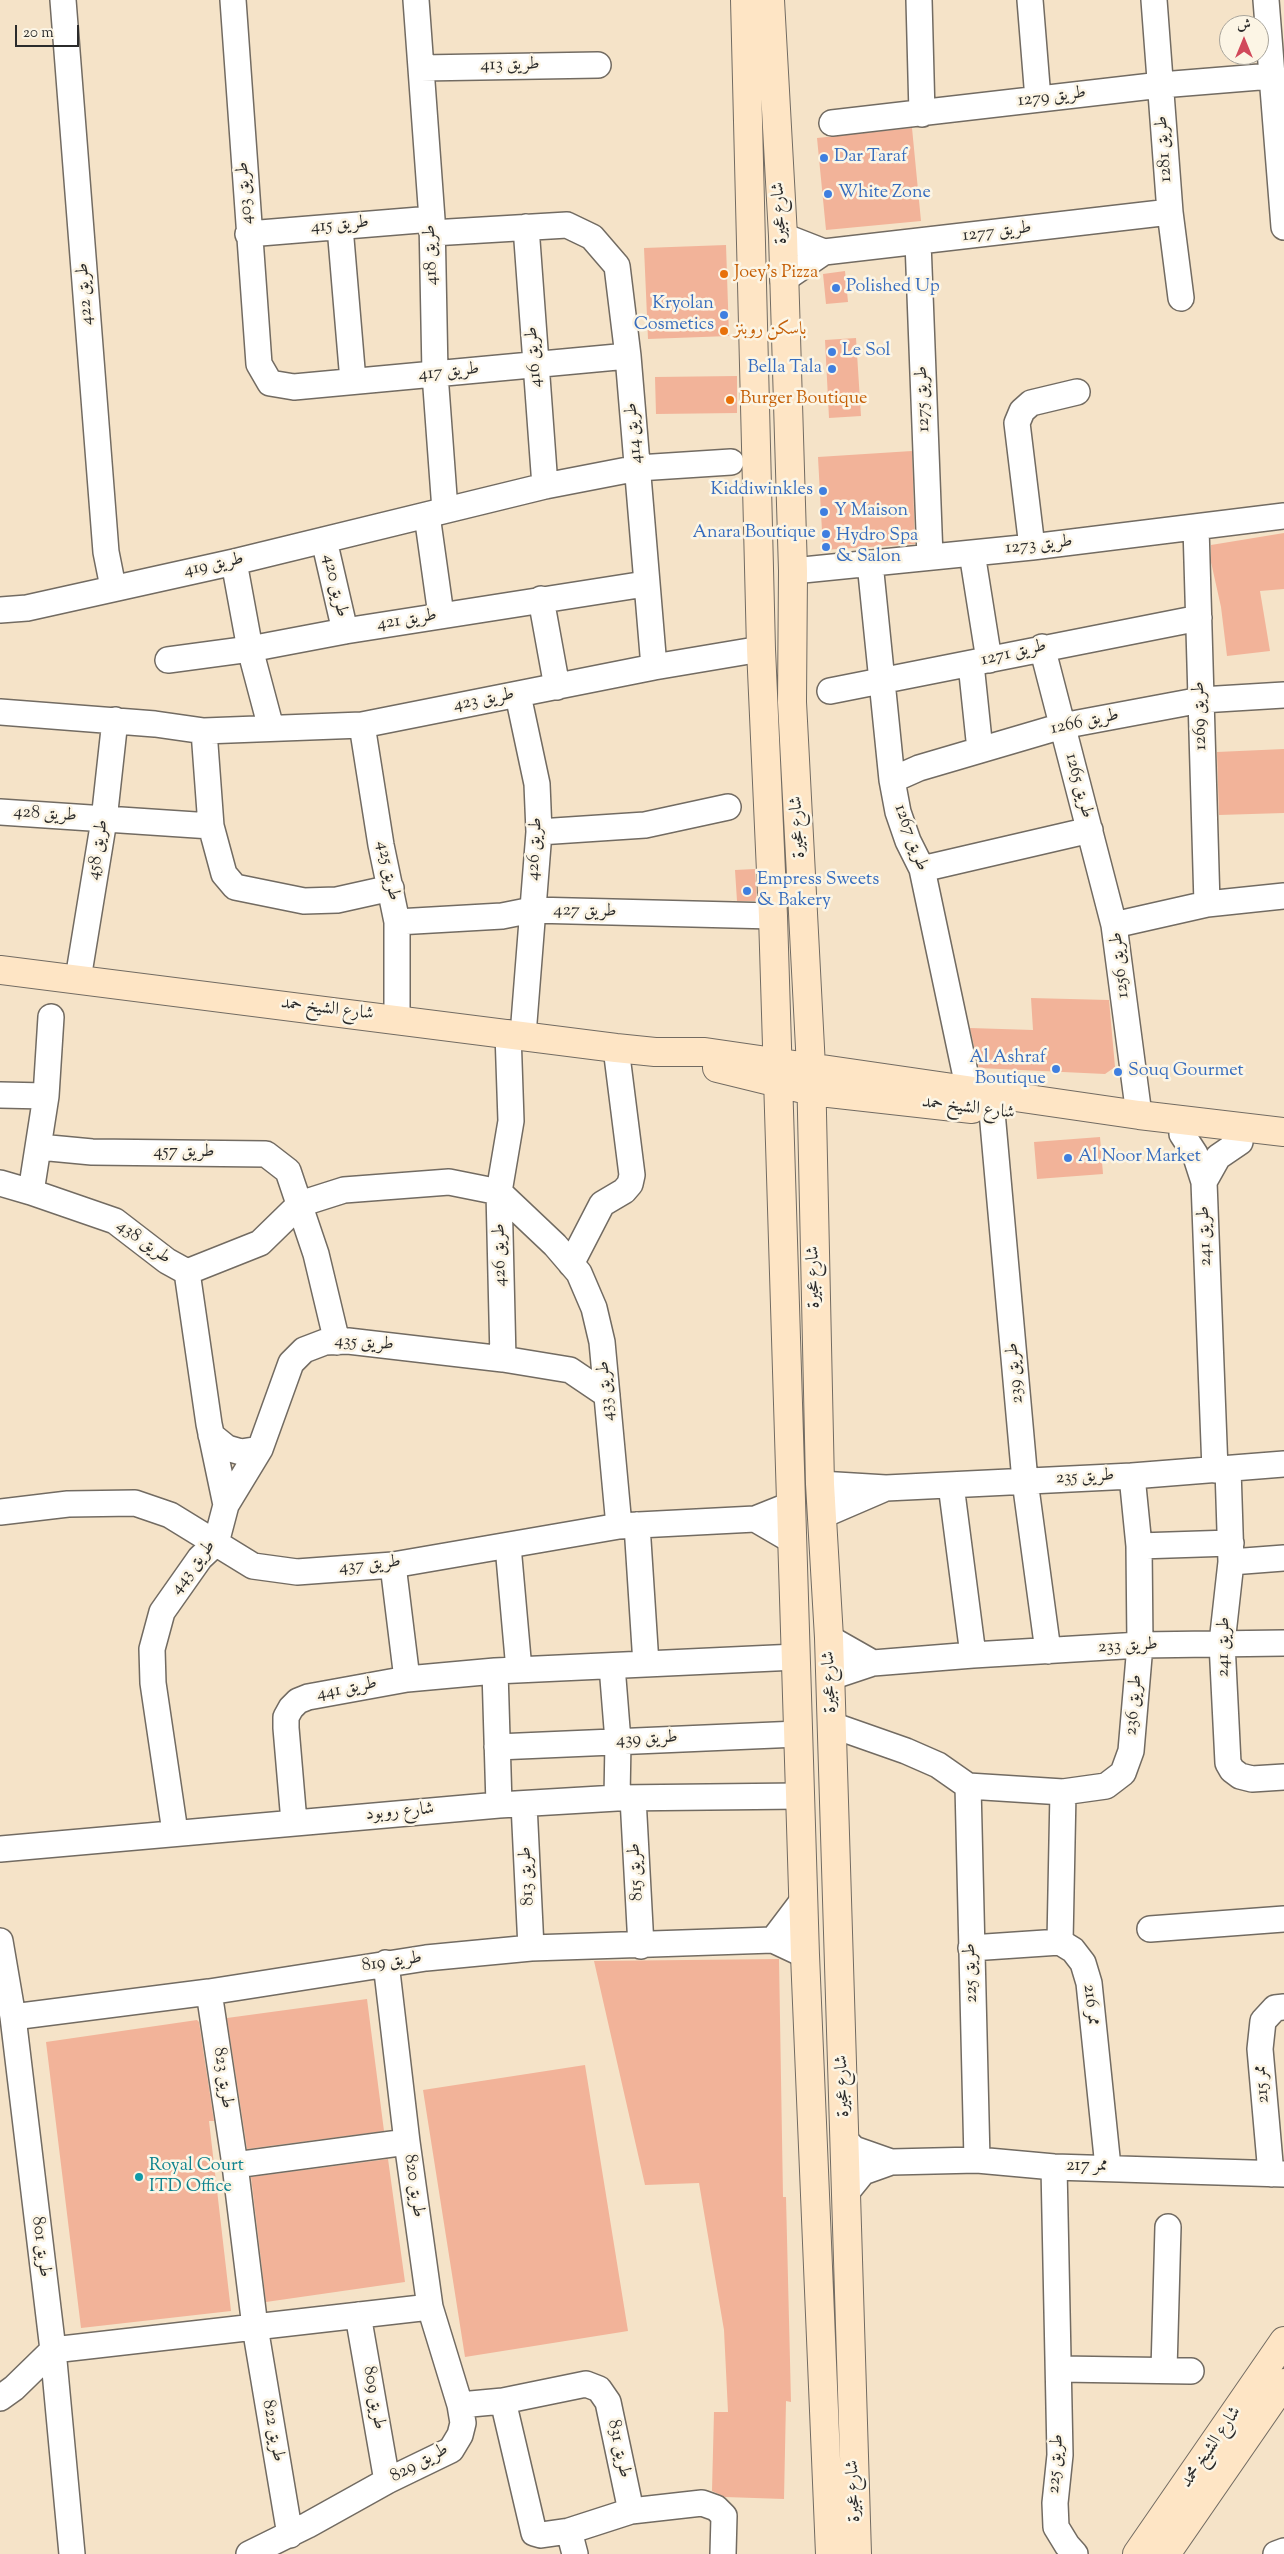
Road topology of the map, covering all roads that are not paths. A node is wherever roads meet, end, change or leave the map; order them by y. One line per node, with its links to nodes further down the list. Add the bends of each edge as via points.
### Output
1 (63, 0): 50 (street, طريق 422, via 106,552)
2 (232, 0): 24 (street, طريق 403)
3 (416, 0): 12 (street, طريق 418)
4 (745, 0): 36 (street, شارع عجيرة)
5 (770, 0): 25 (street, شارع عجيرة)
6 (919, 0): 16 (street)
7 (1030, 0): 15 (street)
8 (1154, 0): 14 (street, طريق 1281)
9 (1266, 0): 10 (street)
10 (1276, 30): 13 (street)
11 (598, 65): 12 (street, طريق 413)
12 (421, 68): 20 (street, طريق 418)
13 (1272, 76): 14 (street, طريق 1279); 23 (street)
14 (1161, 85): 15 (street, طريق 1279); 18 (street, طريق 1281)
15 (1038, 99): 16 (street, طريق 1279)
16 (922, 114): 17 (street, طريق 1279)
17 (832, 123)
18 (1170, 212): 26 (street, طريق 1277); 29 (street, طريق 1281)
19 (567, 225): 22 (street, طريق 415); 30 (street, طريق 414, via 592,237 617,266)
20 (432, 226): 21 (street, طريق 415); 22 (street, طريق 415); 32 (street, طريق 418)
21 (340, 227): 24 (street, طريق 415); 34 (street)
22 (526, 227): 31 (street, طريق 416)
23 (1284, 227)
24 (248, 234): 33 (street, طريق 403, via 260,364)
25 (783, 236): 27 (street, طريق 1277); 28 (street, شارع عجيرة)
26 (918, 242): 27 (street, طريق 1277); 45 (street, طريق 1275)
27 (824, 252): 28 (street, طريق 1277)
28 (783, 280): 48 (street, شارع عجيرة)
29 (1182, 298)
30 (628, 356): 31 (street, طريق 417); 37 (street, طريق 414)
31 (535, 364): 32 (street, طريق 417); 38 (street, طريق 416)
32 (436, 374): 34 (street, طريق 417); 39 (street, طريق 418)
33 (270, 382): 34 (street, طريق 417, via 294,387)
34 (353, 382)
35 (1077, 392): 43 (street, via 1031,403 1022,411 1017,423)
36 (744, 462): 37 (street, طريق 419); 58 (street, شارع عجيرة, via 757,492)
37 (638, 468): 38 (street, طريق 419); 49 (street, طريق 414)
38 (545, 486): 39 (street, طريق 419)
39 (436, 512): 42 (street, طريق 419); 53 (street)
40 (1284, 516): 41 (street, طريق 1273)
41 (1196, 527): 43 (street, طريق 1273); 54 (street, طريق 1269)
42 (324, 540): 46 (street, طريق 419); 55 (street, طريق 420)
43 (1032, 547): 44 (street, طريق 1273)
44 (972, 553): 45 (street, طريق 1273); 60 (street)
45 (930, 557): 47 (street, طريق 1273)
46 (234, 562): 50 (street, طريق 419); 57 (street)
47 (870, 563): 48 (street, طريق 1273); 62 (street, طريق 1267)
48 (793, 571): 97 (street, شارع عجيرة, via 792,702)
49 (645, 584): 51 (street, طريق 421); 61 (street, طريق 414)
50 (113, 587): 52 (street, طريق 419, via 28,608)
51 (541, 599): 53 (street, طريق 421); 63 (street)
52 (0, 610)
53 (441, 616): 55 (street, طريق 421)
54 (1199, 618): 56 (street, طريق 1271); 67 (street, طريق 1269)
55 (345, 631): 57 (street, طريق 421)
56 (1042, 647): 60 (street, طريق 1271); 71 (street, طريق 1265)
57 (250, 649): 59 (street, طريق 421); 72 (street)
58 (761, 649): 61 (street, طريق 423); 87 (street, شارع عجيرة)
59 (168, 660)
60 (980, 662): 62 (street, طريق 1271); 74 (street)
61 (654, 667): 63 (street, طريق 423)
62 (882, 682): 64 (street, طريق 1271); 75 (street, طريق 1267)
63 (557, 687): 65 (street, طريق 423)
64 (830, 691)
65 (518, 694): 70 (street, طريق 423); 81 (street, طريق 426, via 537,784)
66 (1284, 695): 67 (street, طريق 1266)
67 (1201, 700): 71 (street, طريق 1266); 85 (street, طريق 1269)
68 (0, 712): 69 (street, طريق 423)
69 (116, 720): 73 (street, طريق 423); 78 (street, طريق 458)
70 (362, 725): 72 (street, طريق 423); 83 (street, طريق 425)
71 (1062, 726): 74 (street, طريق 1266); 80 (street, طريق 1265)
72 (271, 728): 73 (street, طريق 423)
73 (204, 731): 79 (street)
74 (980, 750): 75 (street, طريق 1266, via 919,768)
75 (892, 780): 82 (street, طريق 1267, via 898,812)
76 (728, 807): 81 (street, via 645,825)
77 (0, 812): 78 (street, طريق 428)
78 (104, 820): 79 (street, طريق 428); 91 (street, طريق 458)
79 (210, 826): 83 (street, via 224,874 235,887 304,900 337,900)
80 (1090, 830): 82 (street); 89 (street, طريق 1265)
81 (539, 832): 86 (street, طريق 426)
82 (922, 869): 100 (street, طريق 1267)
83 (391, 888): 88 (street, طريق 425)
84 (1284, 896): 85 (street, طريق 1256)
85 (1207, 904): 89 (street, طريق 1256)
86 (532, 910): 87 (street, طريق 427); 88 (street, طريق 427, via 502,916); 94 (street, طريق 426)
87 (773, 916): 96 (street, شارع عجيرة)
88 (397, 922): 93 (street, طريق 425)
89 (1114, 925): 101 (street, طريق 1256)
90 (0, 970): 91 (street, شارع الشيخ حمد)
91 (78, 979): 93 (street, شارع الشيخ حمد)
92 (50, 1018): 99 (street)
93 (397, 1019): 94 (street, شارع الشيخ حمد)
94 (515, 1034): 95 (street, شارع الشيخ حمد); 110 (street, طريق 426, via 511,1121)
95 (616, 1048): 96 (street, شارع الشيخ حمد, via 705,1052); 112 (street, via 632,1175 624,1191 602,1204)
96 (778, 1073): 97 (street, شارع الشيخ حمد); 129 (street, شارع عجيرة)
97 (811, 1079): 100 (street, شارع الشيخ حمد); 125 (street, شارع عجيرة)
98 (0, 1095): 99 (street)
99 (46, 1096): 105 (street)
100 (981, 1101): 101 (street, شارع الشيخ حمد); 103 (street, شارع الشيخ حمد); 124 (street, طريق 239)
101 (1139, 1115): 102 (street, شارع الشيخ حمد)
102 (1284, 1132)
103 (1182, 1134): 104 (street, شارع الشيخ حمد); 107 (street, طريق 241, via 1195,1154)
104 (1240, 1142): 106 (street, شارع الشيخ حمد); 107 (street, طريق 241, via 1218,1157)
105 (39, 1147): 109 (street); 111 (street, طريق 457, via 92,1152 266,1154 288,1171)
106 (1284, 1148)
107 (1204, 1182): 122 (street, طريق 241)
108 (0, 1183): 109 (street, طريق 438)
109 (31, 1192): 113 (street, طريق 438, via 116,1221)
110 (499, 1192): 111 (street, via 449,1182 344,1190); 112 (street, طريق 433, via 555,1245); 116 (street, طريق 426)
111 (300, 1204): 113 (street, طريق 438, via 260,1243); 114 (street, طريق 457, via 316,1254)
112 (570, 1264): 115 (street, طريق 433, via 578,1273 594,1308)
113 (186, 1272): 119 (street, طريق 443)
114 (337, 1342): 116 (street, طريق 435); 120 (street, طريق 435, via 325,1342 304,1350 291,1363)
115 (602, 1342): 117 (street, via 584,1362); 118 (street, طريق 433)
116 (503, 1358): 117 (street, طريق 435)
117 (570, 1370): 118 (street, طريق 435)
118 (607, 1395): 133 (street, طريق 433)
119 (212, 1435): 120 (street, via 227,1448 241,1452); 128 (street, طريق 443)
120 (260, 1449): 128 (street, طريق 435)
121 (1284, 1464): 122 (street, طريق 235)
122 (1222, 1470): 123 (street, طريق 235); 138 (street, طريق 241)
123 (1132, 1476): 124 (street, طريق 235); 137 (street, طريق 236)
124 (1025, 1481): 126 (street, طريق 235); 145 (street, طريق 239)
125 (820, 1484): 127 (street, طريق 235); 131 (street, شارع عجيرة)
126 (951, 1485): 127 (street, طريق 235); 146 (street)
127 (886, 1488): 131 (street, طريق 235)
128 (226, 1505): 135 (street, طريق 443)
129 (790, 1505): 132 (street, طريق 437); 134 (street, شارع عجيرة)
130 (0, 1512): 135 (street, طريق 437, via 68,1504 135,1503 170,1515)
131 (821, 1516): 141 (street, شارع عجيرة)
132 (755, 1519): 133 (street, طريق 437); 134 (street)
133 (628, 1526): 136 (street, طريق 437); 149 (street, طريق 433)
134 (791, 1540): 147 (street, شارع عجيرة)
135 (216, 1543): 140 (street, طريق 437, via 253,1566 297,1572); 167 (street, طريق 443, via 200,1558 162,1612 152,1649 153,1683)
136 (508, 1546): 140 (street, طريق 437); 151 (street)
137 (1139, 1546): 138 (street); 144 (street, طريق 236)
138 (1231, 1552): 139 (street); 142 (street, طريق 241)
139 (1284, 1558)
140 (393, 1565): 154 (street)
141 (829, 1638): 148 (street); 153 (street, شارع عجيرة)
142 (1222, 1643): 143 (street, طريق 233); 144 (street, طريق 233); 159 (street, طريق 241, via 1228,1763 1240,1776 1252,1779)
143 (1284, 1643)
144 (1140, 1645): 145 (street, طريق 233); 161 (street, طريق 236, via 1131,1751 1123,1773 1106,1786)
145 (1048, 1651): 146 (street, طريق 233)
146 (973, 1654): 148 (street, طريق 233)
147 (796, 1657): 149 (street); 156 (street, شارع عجيرة)
148 (873, 1663): 153 (street, طريق 233)
149 (646, 1664): 150 (street)
150 (612, 1666): 151 (street); 157 (street)
151 (519, 1670): 152 (street)
152 (495, 1671): 154 (street); 158 (street)
153 (831, 1677): 155 (street, شارع عجيرة)
154 (407, 1679): 166 (street, طريق 441, via 308,1698 291,1708 286,1717 286,1728)
155 (832, 1725): 160 (street, via 938,1765); 183 (street, شارع عجيرة)
156 (798, 1734): 157 (street, طريق 439); 162 (street, شارع عجيرة)
157 (618, 1741): 158 (street, طريق 439); 163 (street)
158 (497, 1747): 165 (street)
159 (1284, 1777)
160 (968, 1786): 161 (street); 177 (street, طريق 225)
161 (1063, 1792): 174 (street)
162 (800, 1796): 163 (street, شارع روبود); 169 (street, شارع عجيرة)
163 (625, 1798): 164 (street, شارع روبود); 175 (street, طريق 815)
164 (524, 1804): 165 (street, شارع روبود); 176 (street, طريق 813)
165 (500, 1805): 166 (street, شارع روبود)
166 (294, 1822): 167 (street, شارع روبود)
167 (175, 1832): 168 (street, شارع روبود)
168 (0, 1849)
169 (804, 1899): 172 (street); 178 (street, شارع عجيرة)
170 (1284, 1919): 171 (street)
171 (1150, 1929)
172 (773, 1940): 175 (street, طريق 819); 178 (street, طريق 819)
173 (0, 1941): 182 (street, طريق 801)
174 (1060, 1942): 177 (street); 189 (street, ممر 216, via 1073,1950 1083,1963 1089,1983)
175 (641, 1946): 176 (street, طريق 819)
176 (532, 1948): 179 (street, طريق 819)
177 (971, 1948): 185 (street, طريق 225)
178 (805, 1955): 213 (street, شارع عجيرة)
179 (386, 1963): 180 (street, طريق 819); 184 (street, طريق 820)
180 (209, 1992): 182 (street, طريق 819); 187 (street, طريق 823)
181 (1284, 2007): 190 (street, ممر 215, via 1275,2008 1263,2022 1260,2049)
182 (13, 2017): 197 (street, طريق 801)
183 (846, 2141): 186 (street, ممر 217, via 854,2149); 191 (street, شارع عجيرة)
184 (407, 2142): 187 (street); 193 (street, طريق 820)
185 (977, 2160): 186 (street, ممر 217); 188 (street, ممر 217)
186 (890, 2162): 191 (street, ممر 217, via 863,2172)
187 (235, 2165): 195 (street, طريق 823)
188 (1054, 2167): 189 (street, ممر 217); 198 (street, طريق 225)
189 (1108, 2167): 190 (street, ممر 217)
190 (1278, 2174)
191 (846, 2193): 214 (street, شارع عجيرة)
192 (1168, 2227): 199 (street)
193 (430, 2307): 194 (street); 204 (street, طريق 820)
194 (358, 2315): 195 (street); 205 (street, طريق 809)
195 (255, 2327): 197 (street); 207 (street, طريق 822)
196 (1284, 2341): 216 (street, شارع الشيخ محمد)
197 (53, 2350): 202 (street); 210 (street, طريق 801)
198 (1060, 2368): 199 (street); 215 (street, طريق 225, via 1056,2527)
199 (1164, 2370): 200 (street)
200 (1191, 2371)
201 (1284, 2383): 217 (street, شارع الشيخ محمد)
202 (0, 2398)
203 (503, 2401): 204 (street); 206 (street, طريق 831, via 586,2384 599,2389 608,2402); 208 (street, via 534,2533)
204 (460, 2405): 205 (street, طريق 829, via 463,2423 452,2450)
205 (388, 2481): 207 (street, طريق 829)
206 (631, 2511): 208 (street); 212 (street, via 702,2503 716,2508 724,2516)
207 (290, 2535): 211 (street, طريق 829)
208 (572, 2542)
209 (1284, 2551): 218 (street)
210 (72, 2554)
211 (249, 2554)
212 (723, 2554)
213 (830, 2554)
214 (856, 2554)
215 (1075, 2554)
216 (1137, 2554)
217 (1166, 2554)
218 (1276, 2554)

